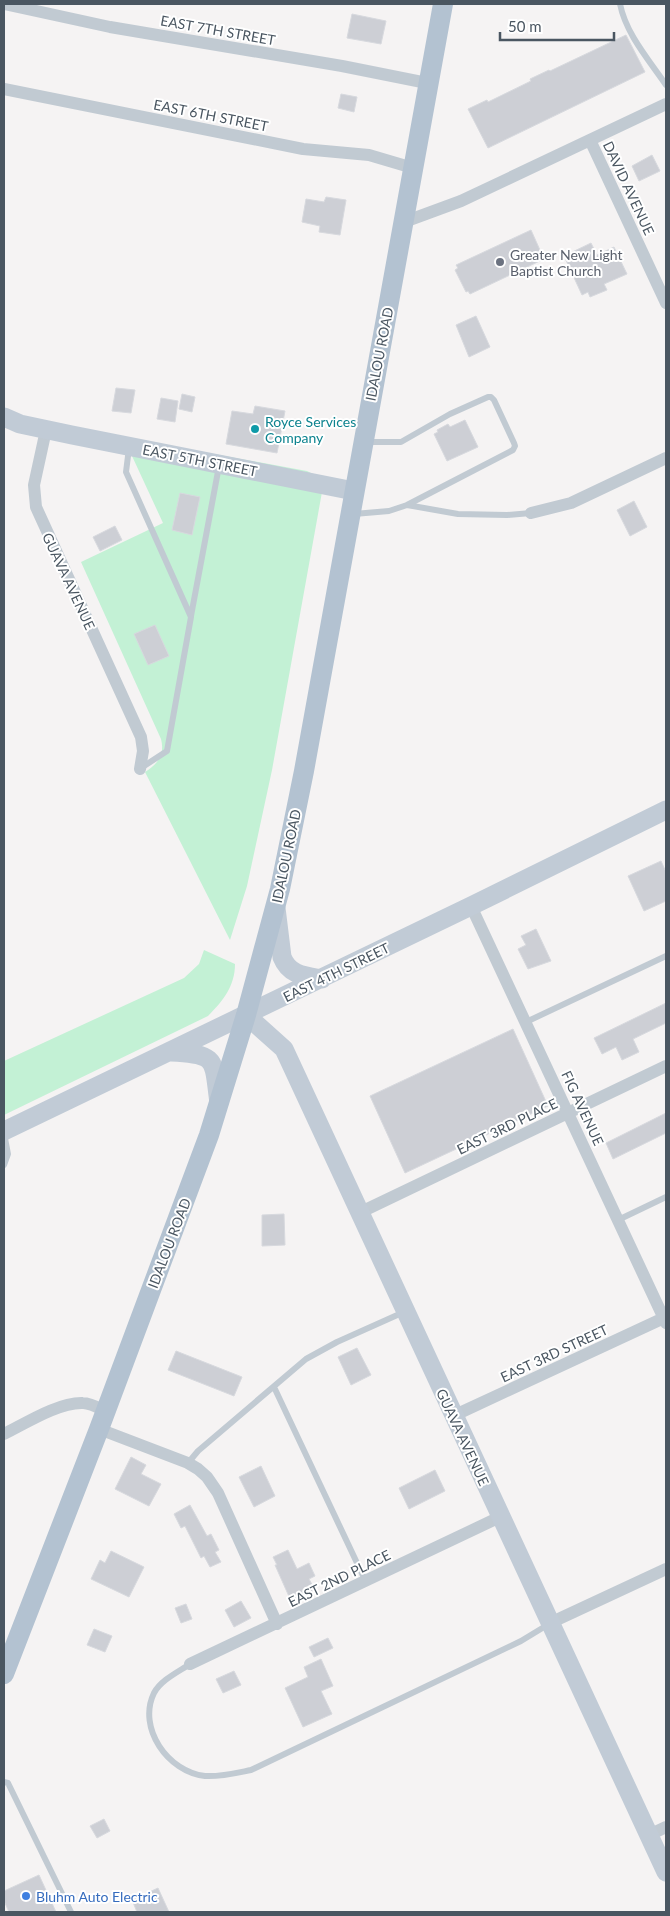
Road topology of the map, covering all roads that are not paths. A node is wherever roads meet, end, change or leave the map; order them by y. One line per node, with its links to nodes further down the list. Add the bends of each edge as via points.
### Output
1 (8, 4): 4 (street, EAST 7TH STREET, via 110,27)
2 (442, 4): 4 (main road, IDALOU ROAD)
3 (620, 4): 5 (lane, via 631,33)
4 (428, 83): 9 (main road, IDALOU ROAD)
5 (666, 85)
6 (4, 89): 9 (street, EAST 6TH STREET, via 303,149 370,155)
7 (666, 104): 8 (street)
8 (590, 140): 10 (street, via 461,202); 11 (street, DAVID AVENUE)
9 (413, 168): 10 (main road, IDALOU ROAD)
10 (404, 222): 14 (main road, IDALOU ROAD)
11 (666, 303)
12 (4, 417): 13 (street)
13 (46, 430): 15 (street, EAST 5TH STREET); 23 (street, GUAVA AVENUE, via 34,485 36,507 141,737)
14 (363, 442): 18 (main road, IDALOU ROAD); 19 (lane, via 401,442 450,414 488,397 494,400 516,446 513,450)
15 (129, 447): 17 (street, EAST 5TH STREET); 22 (lane, via 126,472)
16 (666, 458): 20 (street, via 571,503)
17 (219, 464): 18 (street, EAST 5TH STREET); 22 (lane)
18 (354, 490): 21 (main road, IDALOU ROAD)
19 (407, 505): 20 (lane, via 458,514); 21 (lane, via 389,512)
20 (531, 514)
21 (351, 515): 25 (main road, IDALOU ROAD, via 304,771)
22 (191, 617): 23 (lane, via 167,751)
23 (140, 769)
24 (666, 810): 26 (street, EAST 4TH STREET)
25 (275, 905): 28 (street, via 285,964 299,975); 29 (main road, IDALOU ROAD)
26 (472, 906): 28 (street, EAST 4TH STREET); 30 (street, FIG AVENUE)
27 (666, 956): 30 (lane)
28 (322, 979): 29 (street, EAST 4TH STREET)
29 (246, 1014): 31 (street, EAST 4TH STREET); 33 (main road, IDALOU ROAD); 38 (street, GUAVA AVENUE, via 284,1049)
30 (526, 1022): 34 (street, FIG AVENUE)
31 (170, 1052): 33 (street, via 197,1053 211,1061); 35 (street, EAST 4TH STREET)
32 (666, 1066): 34 (street, EAST 3RD PLACE)
33 (219, 1103): 44 (main road, IDALOU ROAD)
34 (569, 1113): 38 (street, EAST 3RD PLACE); 39 (street, FIG AVENUE)
35 (4, 1131): 36 (lane, via 8,1154)
36 (4, 1165)
37 (666, 1197): 39 (lane)
38 (361, 1212): 40 (street, GUAVA AVENUE)
39 (618, 1220): 41 (street, FIG AVENUE)
40 (405, 1311): 42 (lane, via 306,1359); 43 (street, GUAVA AVENUE)
41 (665, 1319): 43 (street, EAST 3RD STREET)
42 (274, 1387): 46 (lane); 49 (lane)
43 (454, 1416): 47 (street, GUAVA AVENUE)
44 (102, 1420): 45 (street, via 86,1403 73,1404); 46 (street); 53 (main road, IDALOU ROAD)
45 (4, 1434)
46 (188, 1463): 51 (street, via 207,1477 218,1493)
47 (500, 1517): 49 (street, EAST 2ND PLACE); 50 (street, GUAVA AVENUE)
48 (666, 1569): 50 (street)
49 (366, 1582): 51 (street, EAST 2ND PLACE)
50 (550, 1623): 52 (lane, via 521,1641 251,1770 225,1775 204,1776 185,1770 157,1745 151,1726 150,1710 155,1692 167,1679); 56 (street, GUAVA AVENUE)
51 (277, 1624): 52 (street, EAST 2ND PLACE)
52 (190, 1664)
53 (4, 1674)
54 (4, 1782): 58 (lane, via 8,1783)
55 (666, 1827): 56 (street)
56 (649, 1835): 57 (street, GUAVA AVENUE)
57 (666, 1872)
58 (71, 1912)

